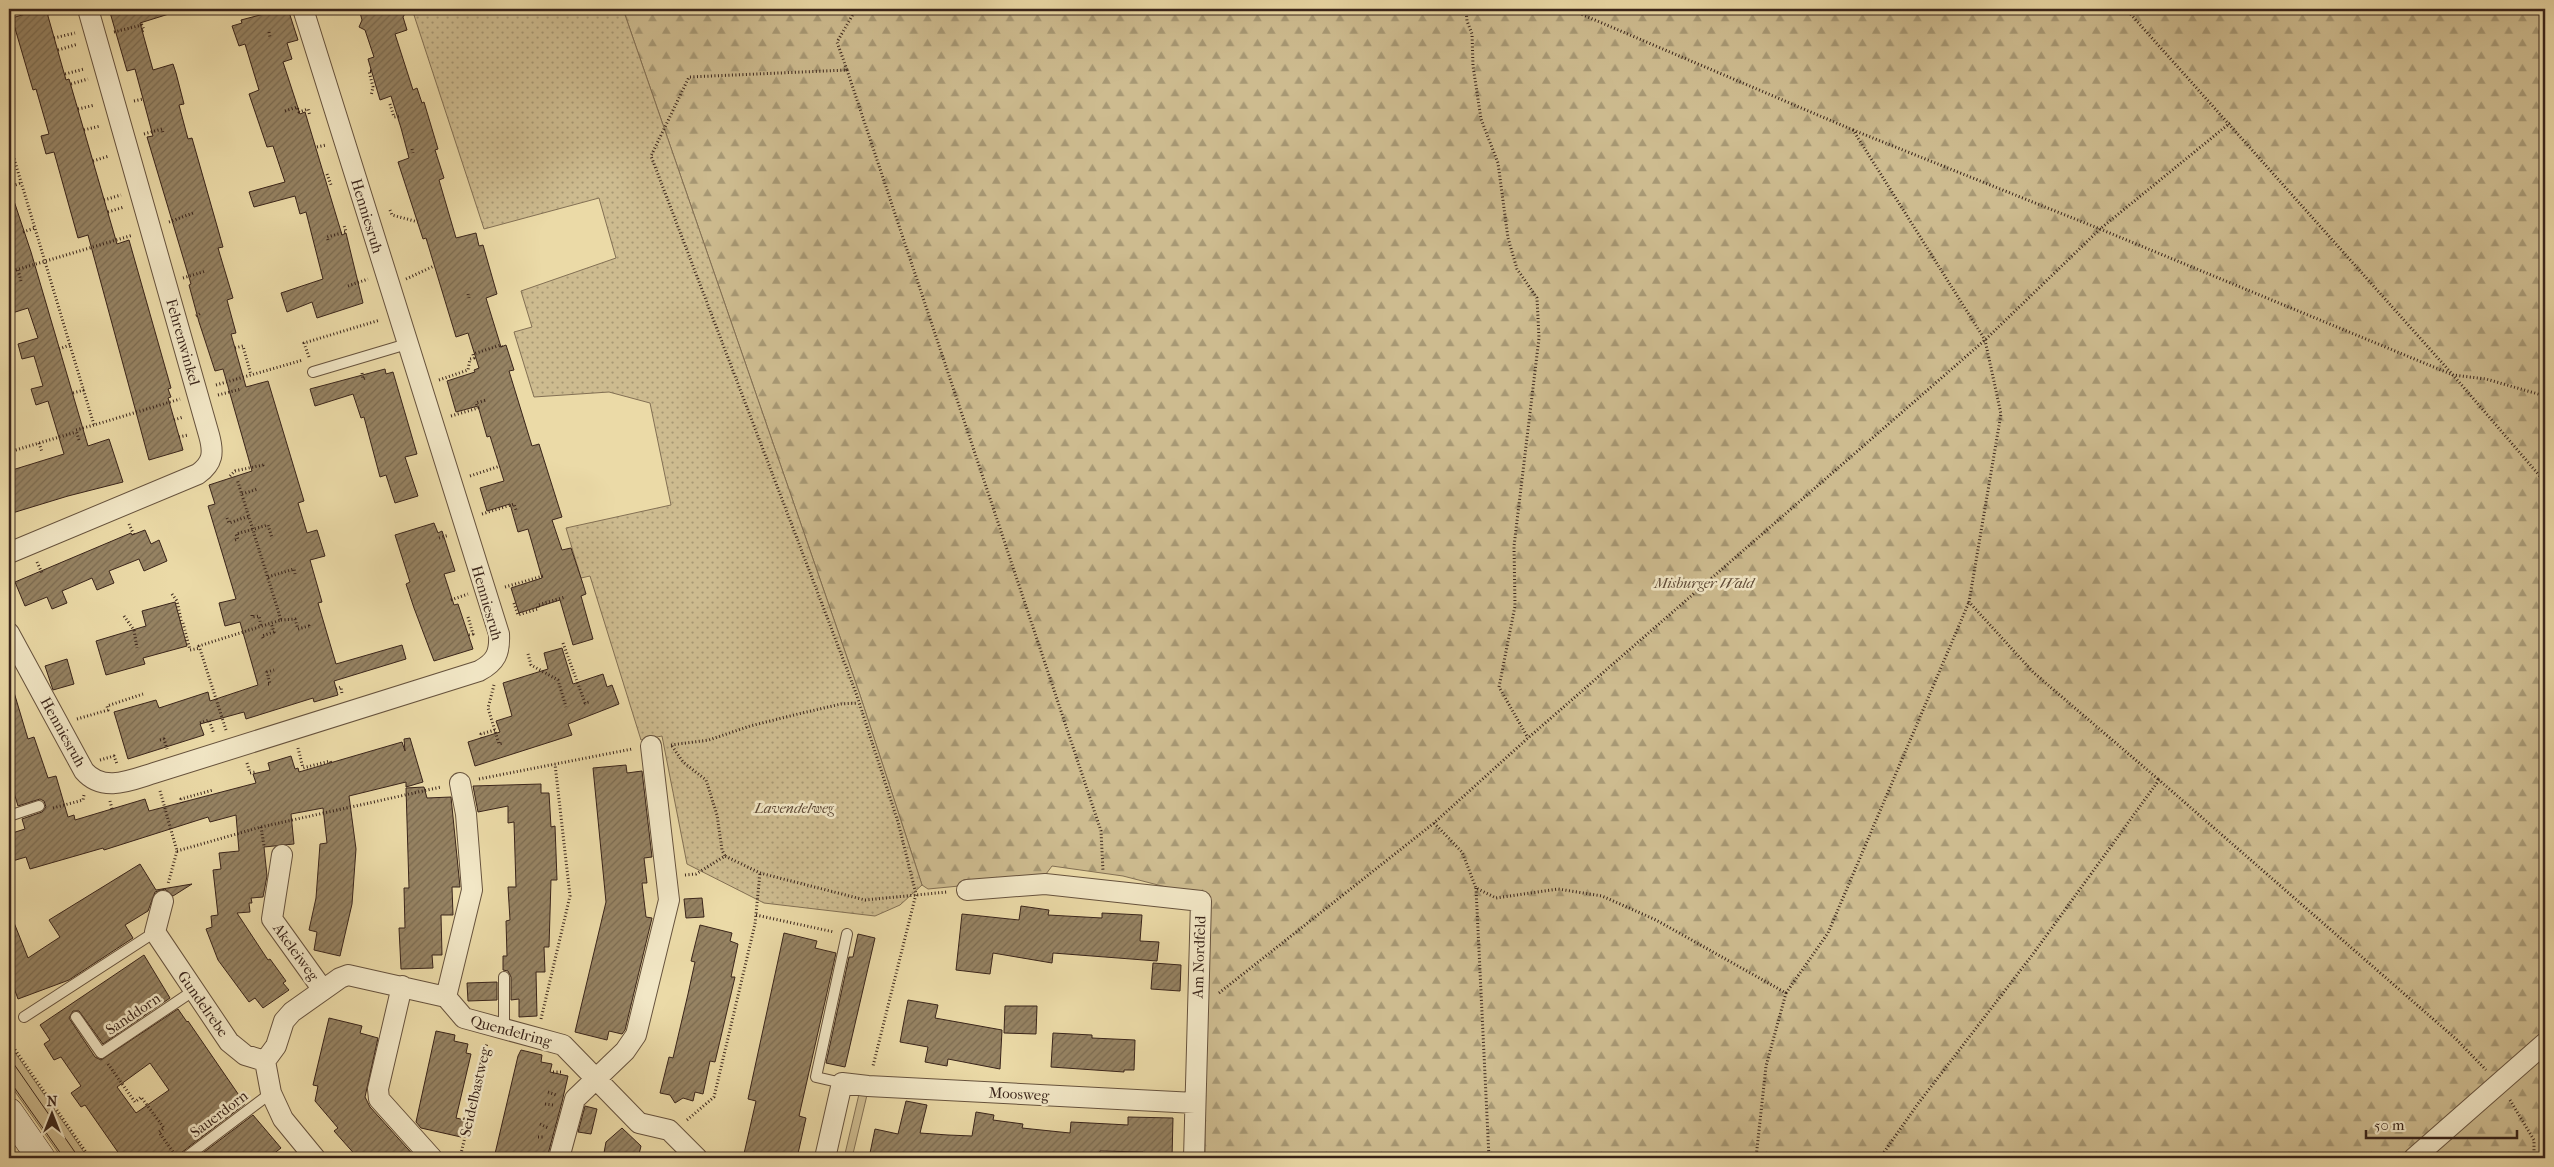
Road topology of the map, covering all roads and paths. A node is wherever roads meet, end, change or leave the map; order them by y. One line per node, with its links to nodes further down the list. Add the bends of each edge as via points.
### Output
1 (67, 9): 8 (path)
2 (88, 9): 111 (street, Fehrenwinkel, via 212,455 210,465 198,474)
3 (303, 9): 67 (street, Henniesruh)
4 (856, 9): 17 (path, via 837,42)
5 (1466, 9): 147 (path, via 1472,34 1481,119 1498,163 1508,238 1517,269 1537,298 1539,338 1514,546 1515,606 1499,687)
6 (1569, 9): 33 (path)
7 (2126, 9): 30 (path)
8 (48, 14)
9 (112, 27): 10 (path, via 113,33 142,24)
10 (142, 31)
11 (269, 32): 13 (path)
12 (62, 36): 14 (path)
13 (270, 37)
14 (54, 38)
15 (65, 48): 16 (path)
16 (58, 50)
17 (847, 70): 141 (path, via 689,77 651,156); 176 (path, via 1101,831)
18 (371, 71): 23 (path, via 374,87)
19 (72, 72): 20 (path)
20 (65, 74)
21 (79, 82): 22 (path)
22 (71, 84)
23 (371, 96)
24 (390, 104): 29 (path, via 394,117)
25 (85, 108): 26 (path)
26 (78, 109)
27 (285, 111): 28 (path, via 298,107 299,112 308,109)
28 (310, 116)
29 (399, 116)
30 (2230, 123): 53 (path); 77 (path)
31 (108, 124): 32 (path)
32 (84, 130)
33 (1853, 130): 53 (path); 68 (path)
34 (164, 132): 35 (path, via 162,128)
35 (139, 136)
36 (9, 142): 40 (path)
37 (113, 155): 38 (path)
38 (93, 161)
39 (327, 174): 41 (path)
40 (21, 183): 42 (path); 52 (path)
41 (330, 184)
42 (9, 187)
43 (124, 194): 44 (path)
44 (104, 200)
45 (132, 205): 47 (path)
46 (390, 210): 49 (path, via 392,215)
47 (108, 212)
48 (193, 213): 50 (path)
49 (418, 222)
50 (164, 223)
51 (344, 225): 56 (path, via 346,232 327,237)
52 (35, 228): 54 (path); 57 (path)
53 (2100, 229): 68 (path); 77 (path)
54 (23, 232)
55 (140, 232): 57 (path)
56 (328, 240)
57 (45, 261): 59 (path); 70 (path)
58 (434, 266): 65 (path)
59 (18, 270): 61 (path); 64 (path)
60 (206, 271): 63 (path)
61 (9, 272)
62 (375, 277): 66 (path)
63 (177, 280)
64 (21, 281)
65 (400, 281)
66 (348, 286)
67 (398, 315): 69 (street, Henniesruh); 74 (path, via 304,343)
68 (1985, 340): 120 (path, via 2001,414); 147 (path)
69 (407, 344): 75 (lane); 150 (street, Henniesruh, via 499,634 500,649 496,658 479,671)
70 (71, 345): 73 (path); 81 (path)
71 (502, 347): 78 (path, via 473,354 468,370)
72 (235, 348): 76 (path, via 243,346)
73 (59, 349)
74 (309, 358): 75 (path); 76 (path)
75 (313, 372)
76 (251, 375): 79 (path)
77 (2453, 375): 84 (path, via 2486,379); 99 (path)
78 (432, 383)
79 (211, 386)
80 (241, 389): 83 (path)
81 (84, 390): 82 (path); 88 (path)
82 (73, 394)
83 (214, 396)
84 (2545, 396)
85 (187, 397): 88 (path)
86 (486, 400): 87 (path, via 476,403 478,408)
87 (442, 419)
88 (94, 424): 89 (path)
89 (76, 432): 90 (path); 91 (path)
90 (79, 440)
91 (39, 443): 92 (path); 93 (path)
92 (9, 452)
93 (42, 452)
94 (263, 463): 96 (path, via 235,471)
95 (500, 466): 97 (path)
96 (230, 476)
97 (462, 478)
98 (237, 479): 101 (path)
99 (2545, 482)
100 (258, 489): 101 (path)
101 (242, 494): 103 (path)
102 (516, 510): 104 (path, via 514,504)
103 (249, 516): 105 (path, via 229,523); 107 (path)
104 (474, 516)
105 (227, 518)
106 (127, 519): 108 (path)
107 (253, 529): 109 (path, via 268,525); 110 (path, via 236,534 238,539); 114 (path)
108 (134, 535)
109 (272, 538)
110 (235, 540)
111 (9, 553)
112 (295, 574): 114 (path, via 294,569)
113 (543, 576): 115 (path)
114 (268, 578): 125 (path)
115 (511, 586)
116 (471, 593): 119 (path)
117 (172, 594): 134 (path, via 177,601 190,650)
118 (566, 597): 121 (path, via 518,615)
119 (451, 600)
120 (1968, 602): 161 (path, via 2034,673); 187 (path, via 1828,933)
121 (514, 604)
122 (252, 615): 127 (path, via 259,616)
123 (124, 616): 133 (path, via 134,630)
124 (468, 617): 130 (path, via 473,634)
125 (281, 620): 126 (path); 128 (path, via 295,619 298,629)
126 (271, 623): 127 (path); 131 (path, via 274,632)
127 (261, 626): 134 (path)
128 (310, 628)
129 (9, 633): 160 (street, Henniesruh, via 89,777 101,783 116,783)
130 (469, 635)
131 (263, 638)
132 (563, 643): 140 (path, via 586,703)
133 (137, 648)
134 (200, 648): 150 (path)
135 (528, 654): 142 (path, via 531,665 558,680)
136 (274, 670): 138 (path, via 267,672)
137 (497, 680): 145 (path, via 488,708)
138 (268, 684)
139 (143, 694): 143 (path, via 107,706 108,710)
140 (589, 702)
141 (858, 703): 151 (path, via 798,714 709,740); 178 (path, via 898,822)
142 (566, 707)
143 (74, 719)
144 (200, 723): 150 (path, via 209,720)
145 (495, 730): 146 (path, via 481,734); 149 (path, via 499,744)
146 (482, 738)
147 (1528, 738): 169 (path)
148 (160, 740): 153 (path, via 164,739)
149 (503, 743)
150 (224, 744): 160 (street, Henniesruh)
151 (661, 745): 156 (path); 172 (path, via 706,780); 198 (street, via 669,900 636,1035 625,1051)
152 (297, 746): 157 (path)
153 (168, 755)
154 (93, 762): 158 (path, via 114,756)
155 (331, 763): 157 (path)
156 (554, 764): 162 (path); 193 (path, via 570,896)
157 (303, 768): 159 (path)
158 (120, 770)
159 (298, 770)
160 (154, 772): 170 (path)
161 (2159, 780): 200 (path, via 2456,1039); 219 (path)
162 (460, 783): 170 (path, via 261,827); 188 (street, via 466,814 472,890)
163 (213, 790): 165 (path, via 181,799)
164 (110, 802): 167 (path)
165 (182, 803)
166 (39, 806): 168 (lane)
167 (112, 809)
168 (9, 816)
169 (1434, 822): 175 (path, via 1462,852); 189 (path)
170 (177, 850): 179 (path)
171 (282, 855): 185 (street, Akeleiweg, via 272,919)
172 (726, 856): 173 (path); 174 (path)
173 (760, 873): 178 (path, via 865,900); 180 (path)
174 (696, 874)
175 (1476, 888): 187 (path, via 1496,898 1558,889 1602,896 1656,920); 217 (path)
176 (1104, 889): 177 (street, Am Nordfeld, via 1045,884); 189 (street, Am Nordfeld, via 1200,901)
177 (967, 890): 178 (path)
178 (916, 894): 201 (path)
179 (163, 901): 181 (street)
180 (756, 915): 182 (path); 205 (path, via 714,1097)
181 (155, 932): 186 (street, Gundelrebe); 190 (lane)
182 (847, 934): 199 (lane, via 816,1077)
183 (504, 978): 192 (lane)
184 (402, 986): 185 (street, via 348,975); 188 (street); 211 (street, via 378,1088 380,1099)
185 (323, 990): 197 (street, via 284,1021 276,1046)
186 (193, 991): 196 (lane, Sanddorn); 197 (street, Gundelrebe, via 229,1042 245,1055)
187 (1786, 993): 218 (path, via 1766,1066)
188 (446, 997): 192 (street, Quendelring, via 464,1018)
189 (1198, 1010): 203 (street, Am Nordfeld)
190 (24, 1017)
191 (76, 1017): 196 (lane, Sanddorn)
192 (497, 1027): 193 (street, Quendelring); 212 (path, Seidelbastweg)
193 (536, 1038): 198 (street, Quendelring, via 563,1045)
194 (9, 1041): 207 (path)
195 (2545, 1043): 200 (street)
196 (101, 1053): 208 (path, via 135,1102 141,1097 164,1128 159,1132)
197 (265, 1061): 202 (street)
198 (596, 1078): 205 (street, Quendelring, via 639,1123); 213 (street, via 575,1099)
199 (842, 1083): 201 (street, Moosweg); 215 (street)
200 (2500, 1084): 220 (street); 221 (path, via 2534,1140)
201 (868, 1086): 203 (street, Moosweg)
202 (271, 1093): 209 (lane, Sauerdorn); 210 (street, via 284,1118)
203 (1195, 1103): 216 (street, Am Nordfeld)
204 (9, 1112): 206 (main road)
205 (672, 1133): 214 (street, Quendelring)
206 (41, 1158)
207 (90, 1158)
208 (178, 1158)
209 (185, 1158)
210 (315, 1158)
211 (432, 1158)
212 (460, 1158)
213 (560, 1158)
214 (697, 1158)
215 (825, 1158)
216 (1194, 1158)
217 (1489, 1158)
218 (1756, 1158)
219 (1880, 1158)
220 (2414, 1158)
221 (2534, 1158)

